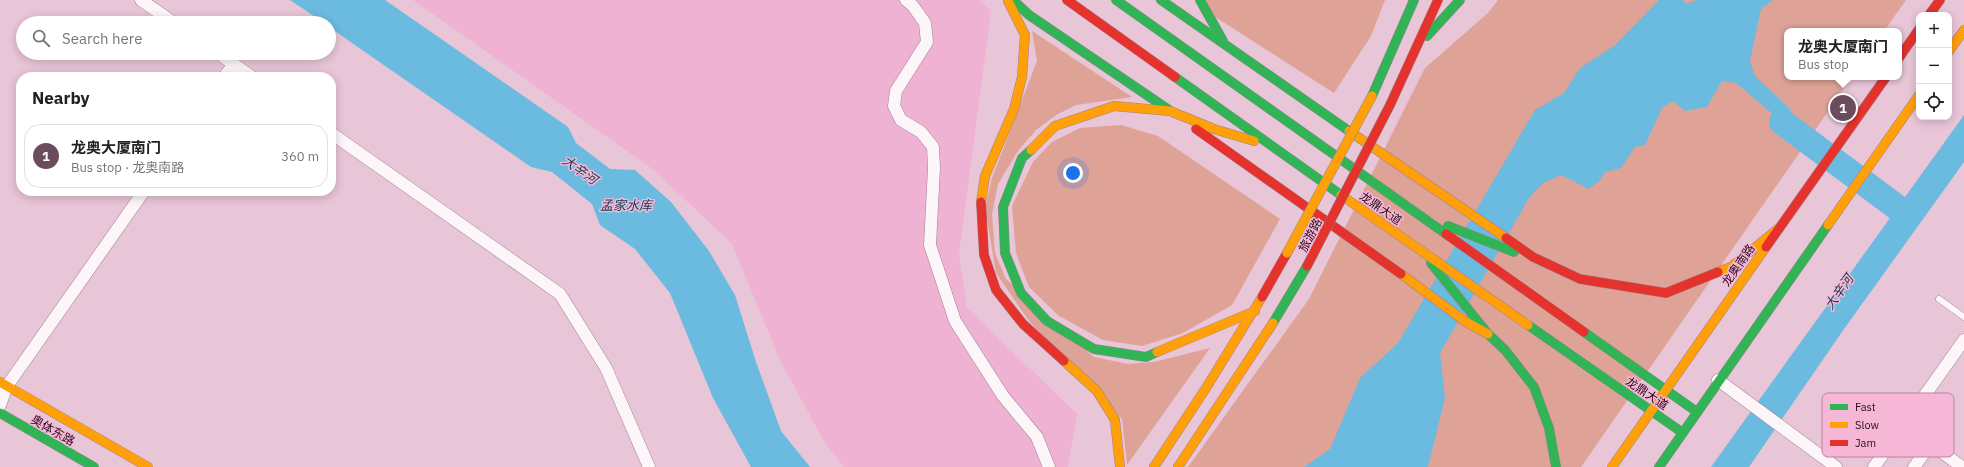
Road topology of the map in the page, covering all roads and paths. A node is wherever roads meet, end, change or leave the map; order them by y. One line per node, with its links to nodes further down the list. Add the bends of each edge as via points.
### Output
1 (141, 0): 14 (street)
2 (906, 0): 57 (street, via 925,23 927,42 896,91 894,106 901,120 921,132 933,147 930,245 954,321 1003,396 1037,437)
3 (1007, 0): 62 (main road, via 1025,34 1022,77 1014,109 985,176 980,208 984,255 996,290 1023,324 1097,391 1115,420)
4 (1013, 0): 29 (main road, via 1029,15)
5 (1067, 0): 32 (main road, 龙鼎大道)
6 (1116, 0): 30 (main road, 龙鼎大道)
7 (1161, 0): 17 (main road)
8 (1200, 0): 17 (main road, via 1214,28)
9 (1438, 0): 18 (main road, 旅游路)
10 (1460, 0): 18 (main road)
11 (1940, 0): 13 (main road)
12 (1413, 1): 39 (main road, 旅游路, bridge, via 1372,96)
13 (1931, 12)
14 (164, 16)
15 (1964, 30): 19 (main road)
16 (1916, 33): 20 (main road)
17 (1228, 48): 25 (main road); 36 (main road)
18 (1417, 48): 64 (main road, 旅游路, bridge, via 1308,266)
19 (1951, 48)
20 (1902, 54)
21 (228, 60): 22 (street)
22 (234, 64): 23 (street); 24 (street)
23 (228, 72)
24 (245, 72)
25 (1248, 72)
26 (1884, 80): 35 (main road, 龙奥南路)
27 (1267, 96): 30 (main road)
28 (1916, 99): 43 (main road)
29 (1170, 111): 32 (main road, via 1214,129); 39 (main road, via 1114,106 1055,126 1022,158 1003,206 1005,253 1021,292 1047,321 1094,348 1146,357); 41 (main road, via 1466,322)
30 (1292, 125): 34 (main road, 龙鼎大道, via 1431,224)
31 (336, 137): 61 (street, via 560,294 606,368)
32 (1270, 146): 37 (main road, 龙鼎大道, via 1416,247)
33 (140, 196): 44 (street)
34 (1448, 230): 36 (main road); 45 (main road, 龙鼎大道)
35 (1778, 230): 36 (main road, via 1731,266 1666,293 1580,279); 45 (main road, 龙奥南路)
36 (1533, 257)
37 (1436, 264): 41 (main road); 48 (main road, 龙鼎大道, via 1482,292)
38 (1939, 299): 40 (lane)
39 (1255, 311): 63 (main road, 旅游路, via 1190,416)
40 (1964, 317)
41 (1488, 334): 65 (main road, via 1505,350 1534,387 1549,428)
42 (1964, 340): 46 (street)
43 (1718, 380): 49 (main road); 52 (street)
44 (3, 384): 47 (street); 60 (main road)
45 (1666, 389): 48 (main road, 龙奥南路); 49 (main road, 龙鼎大道)
46 (1926, 393)
47 (0, 405)
48 (1652, 410): 51 (main road, 龙鼎大道); 66 (main road, 龙奥南路)
49 (1698, 412): 51 (main road)
50 (0, 414): 59 (main road, 奥体东路)
51 (1683, 433): 67 (main road)
52 (1822, 457)
53 (1823, 457): 68 (street)
54 (1881, 457): 69 (street)
55 (1923, 457): 58 (street)
56 (1949, 457): 70 (street)
57 (1049, 466)
58 (1918, 466)
59 (94, 467)
60 (148, 467)
61 (649, 467)
62 (1120, 467)
63 (1154, 467)
64 (1178, 467)
65 (1556, 467)
66 (1612, 467)
67 (1659, 467)
68 (1836, 467)
69 (1874, 467)
70 (1962, 467)

